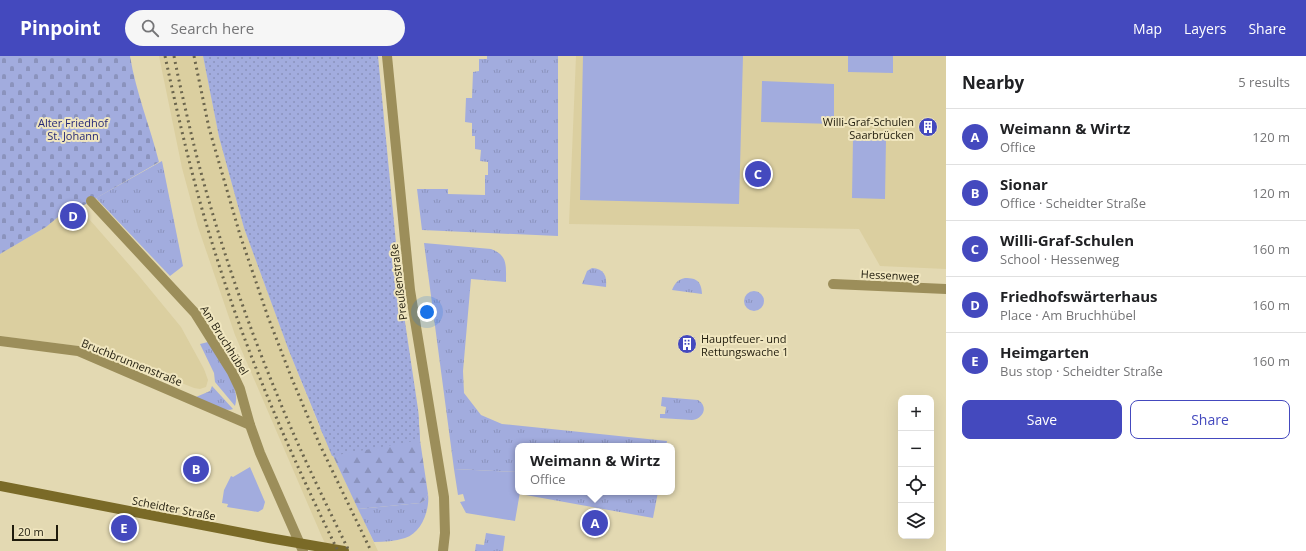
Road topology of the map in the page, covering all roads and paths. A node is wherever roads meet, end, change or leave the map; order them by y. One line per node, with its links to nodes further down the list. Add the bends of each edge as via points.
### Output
1 (387, 56): 10 (street, Preußenstraße, via 411,294 444,497)
2 (91, 201): 6 (street, Am Bruchhübel, via 195,313 232,372 240,389)
3 (833, 284): 4 (street, Hessenweg)
4 (946, 289)
5 (0, 341): 6 (street, Bruchbrunnenstraße, via 78,351)
6 (250, 425): 8 (street, Am Bruchhübel)
7 (0, 486): 8 (main road, Scheidter Straße)
8 (301, 548): 9 (main road, Scheidter Straße)
9 (344, 551)
10 (443, 551)

